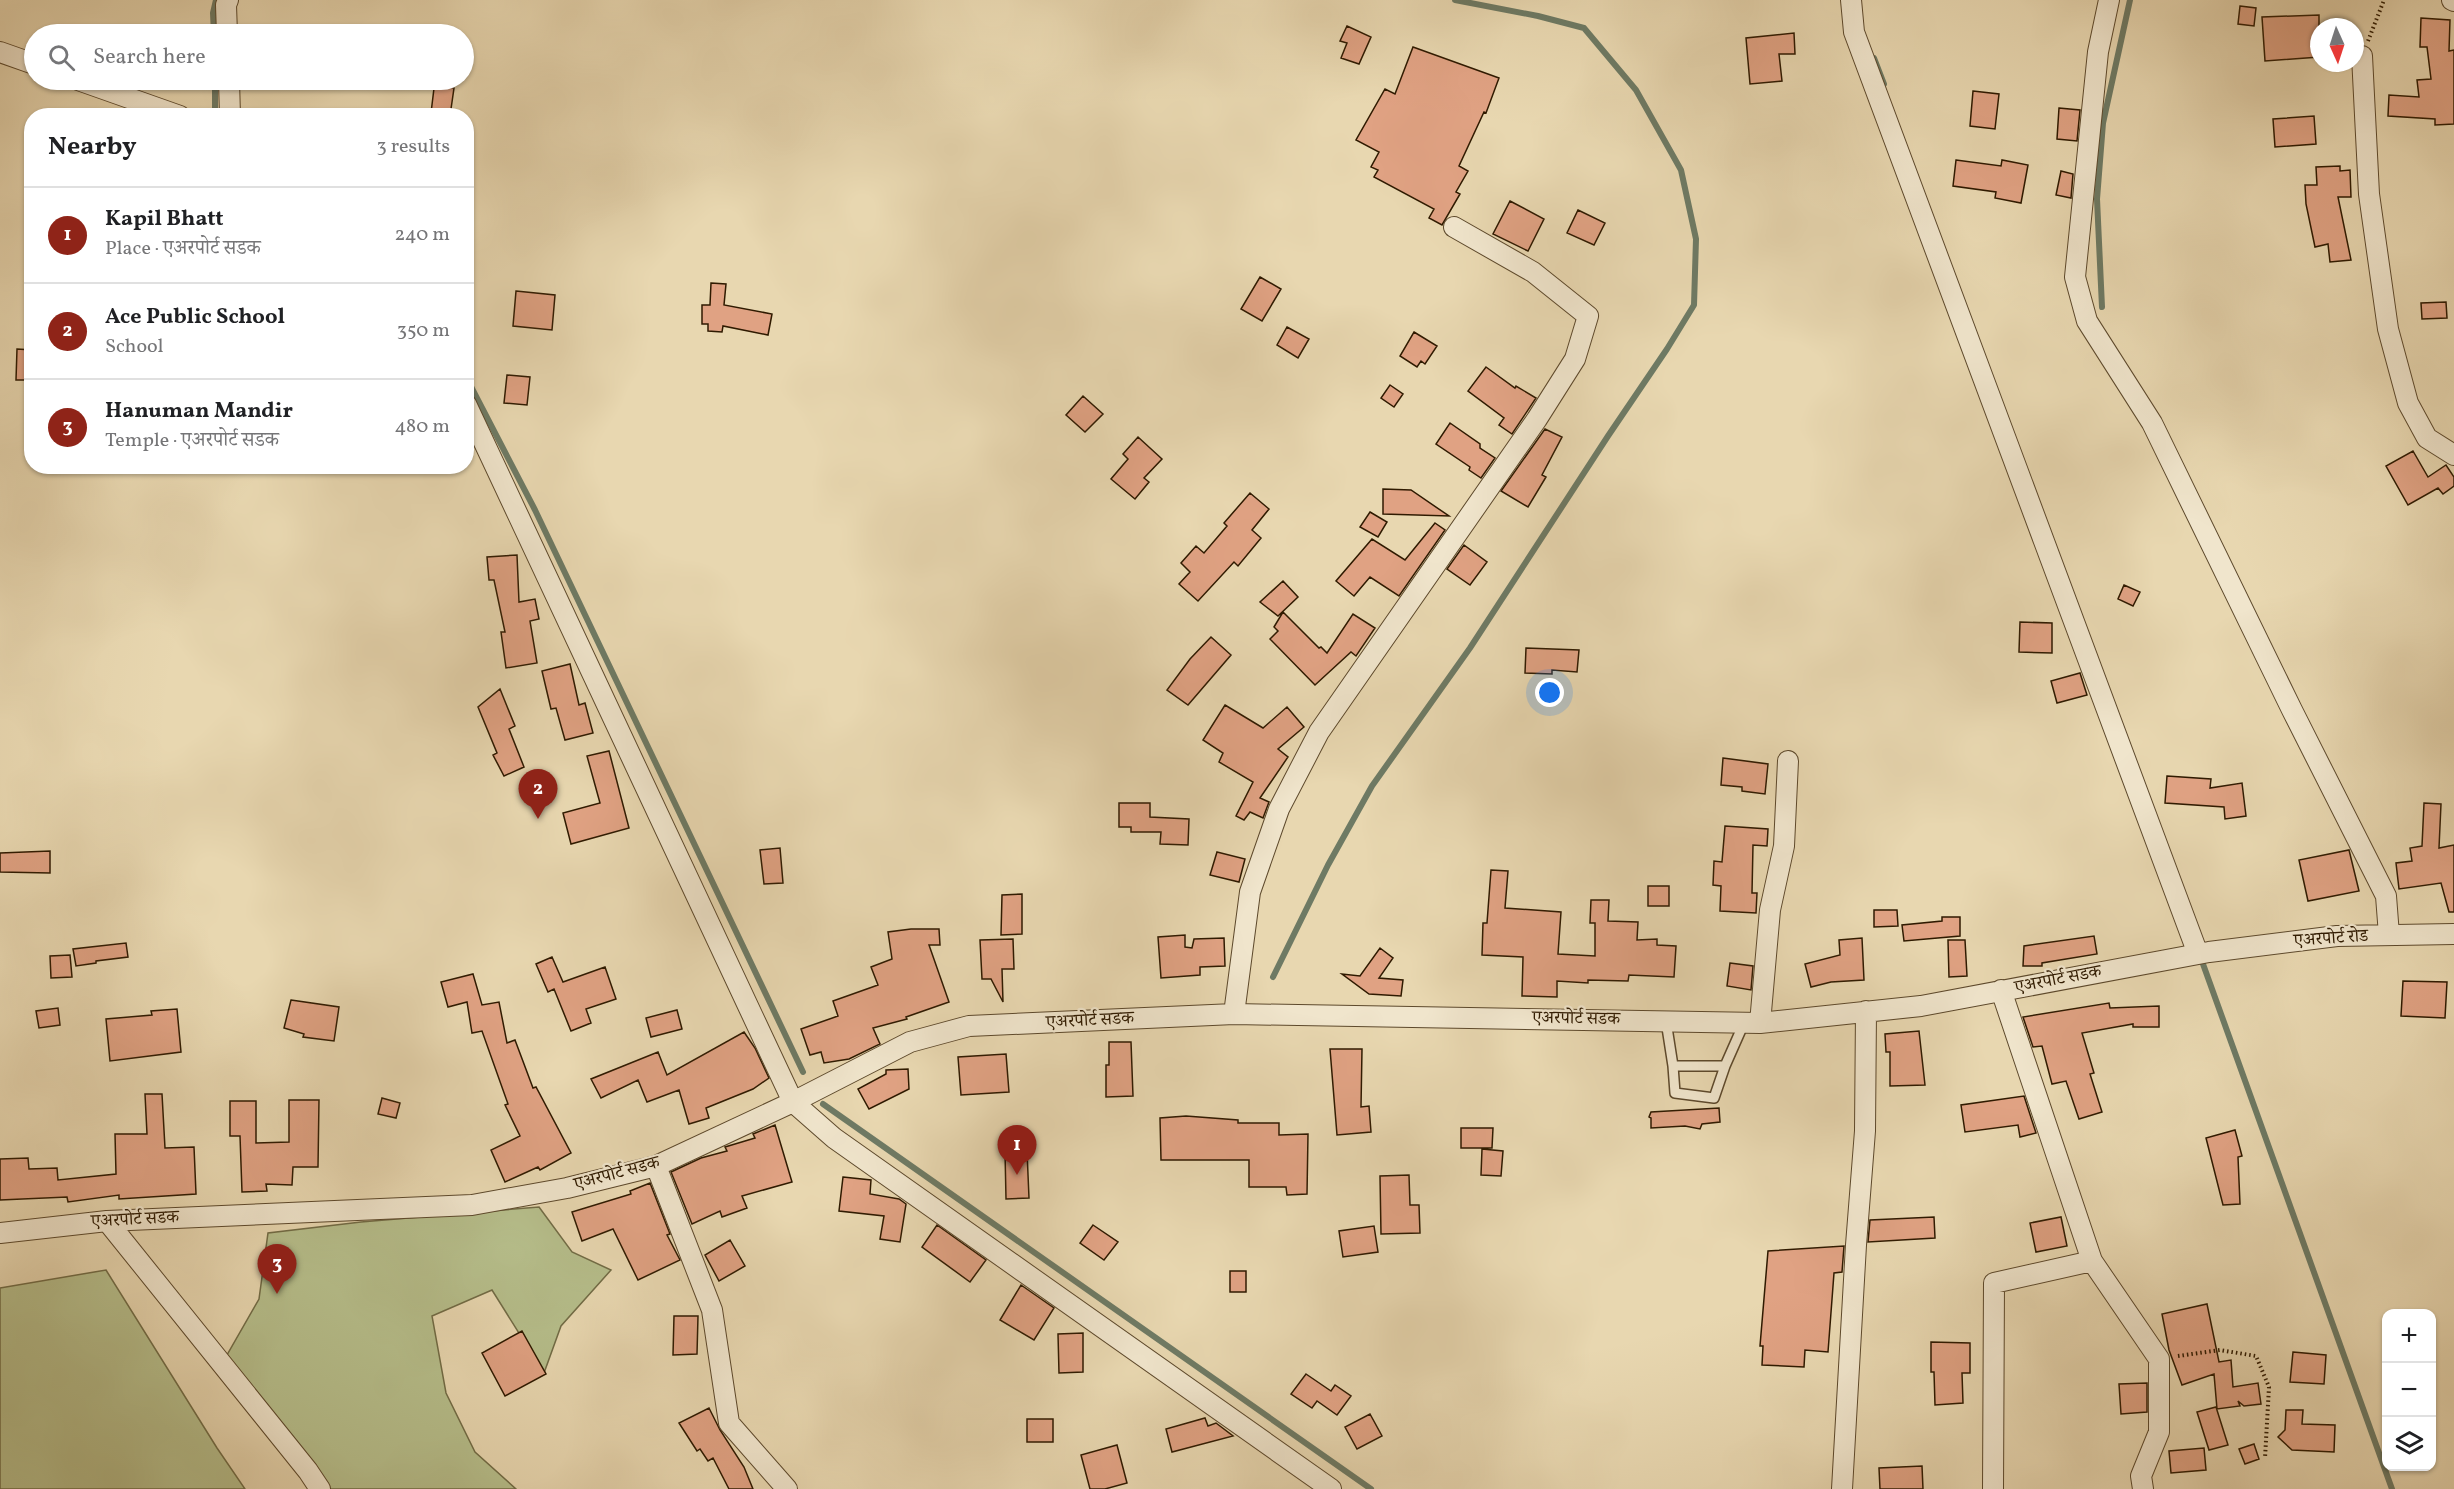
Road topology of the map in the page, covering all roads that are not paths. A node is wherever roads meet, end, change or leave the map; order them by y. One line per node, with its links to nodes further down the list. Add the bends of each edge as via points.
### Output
1 (228, 0): 4 (street)
2 (1851, 0): 18 (street, via 1854,32)
3 (2109, 0): 17 (street, via 2098,52 2075,277 2087,321 2152,423 2386,896)
4 (227, 24)
5 (0, 52): 6 (street)
6 (24, 60)
7 (2363, 72): 14 (street, via 2369,194 2388,329 2408,403 2427,438)
8 (106, 90): 10 (street)
9 (229, 90): 11 (street)
10 (157, 108)
11 (230, 108)
12 (1454, 227): 21 (street, via 1533,272 1587,316 1570,367 1319,732 1279,809 1250,892)
13 (474, 421): 26 (street)
14 (2454, 455)
15 (1788, 761): 23 (street, via 1784,846)
16 (2454, 934): 17 (street, एअरपोर्ट रोड)
17 (2389, 935): 18 (street, एअरपोर्ट रोड, via 2337,936)
18 (2204, 953): 19 (street, एअरपोर्ट सडक)
19 (2001, 990): 20 (street, एअरपोर्ट सडक, via 1921,1006); 30 (street)
20 (1866, 1011): 23 (street, एअरपोर्ट सडक); 34 (street, via 1865,1131)
21 (1234, 1014): 22 (street, एअरपोर्ट सडक); 26 (street, एअरपोर्ट सडक, via 969,1026 910,1042)
22 (1666, 1021): 23 (street, एअरपोर्ट सडक); 24 (lane)
23 (1752, 1022): 25 (lane)
24 (1673, 1066): 25 (lane); 25 (lane, via 1675,1093 1714,1098)
25 (1725, 1066)
26 (794, 1102): 27 (street, एअरपोर्ट सडक); 33 (street, via 834,1138)
27 (656, 1166): 28 (street, एअरपोर्ट सडक, via 567,1188 472,1205); 32 (street, via 712,1310 729,1423)
28 (106, 1221): 29 (street, एअरपोर्ट सडक); 31 (street)
29 (0, 1233)
30 (2092, 1261): 35 (street, via 1994,1283); 36 (street, via 2159,1359 2159,1432 2141,1476)
31 (320, 1489)
32 (787, 1489)
33 (1331, 1489)
34 (1842, 1489)
35 (1993, 1489)
36 (2143, 1489)

